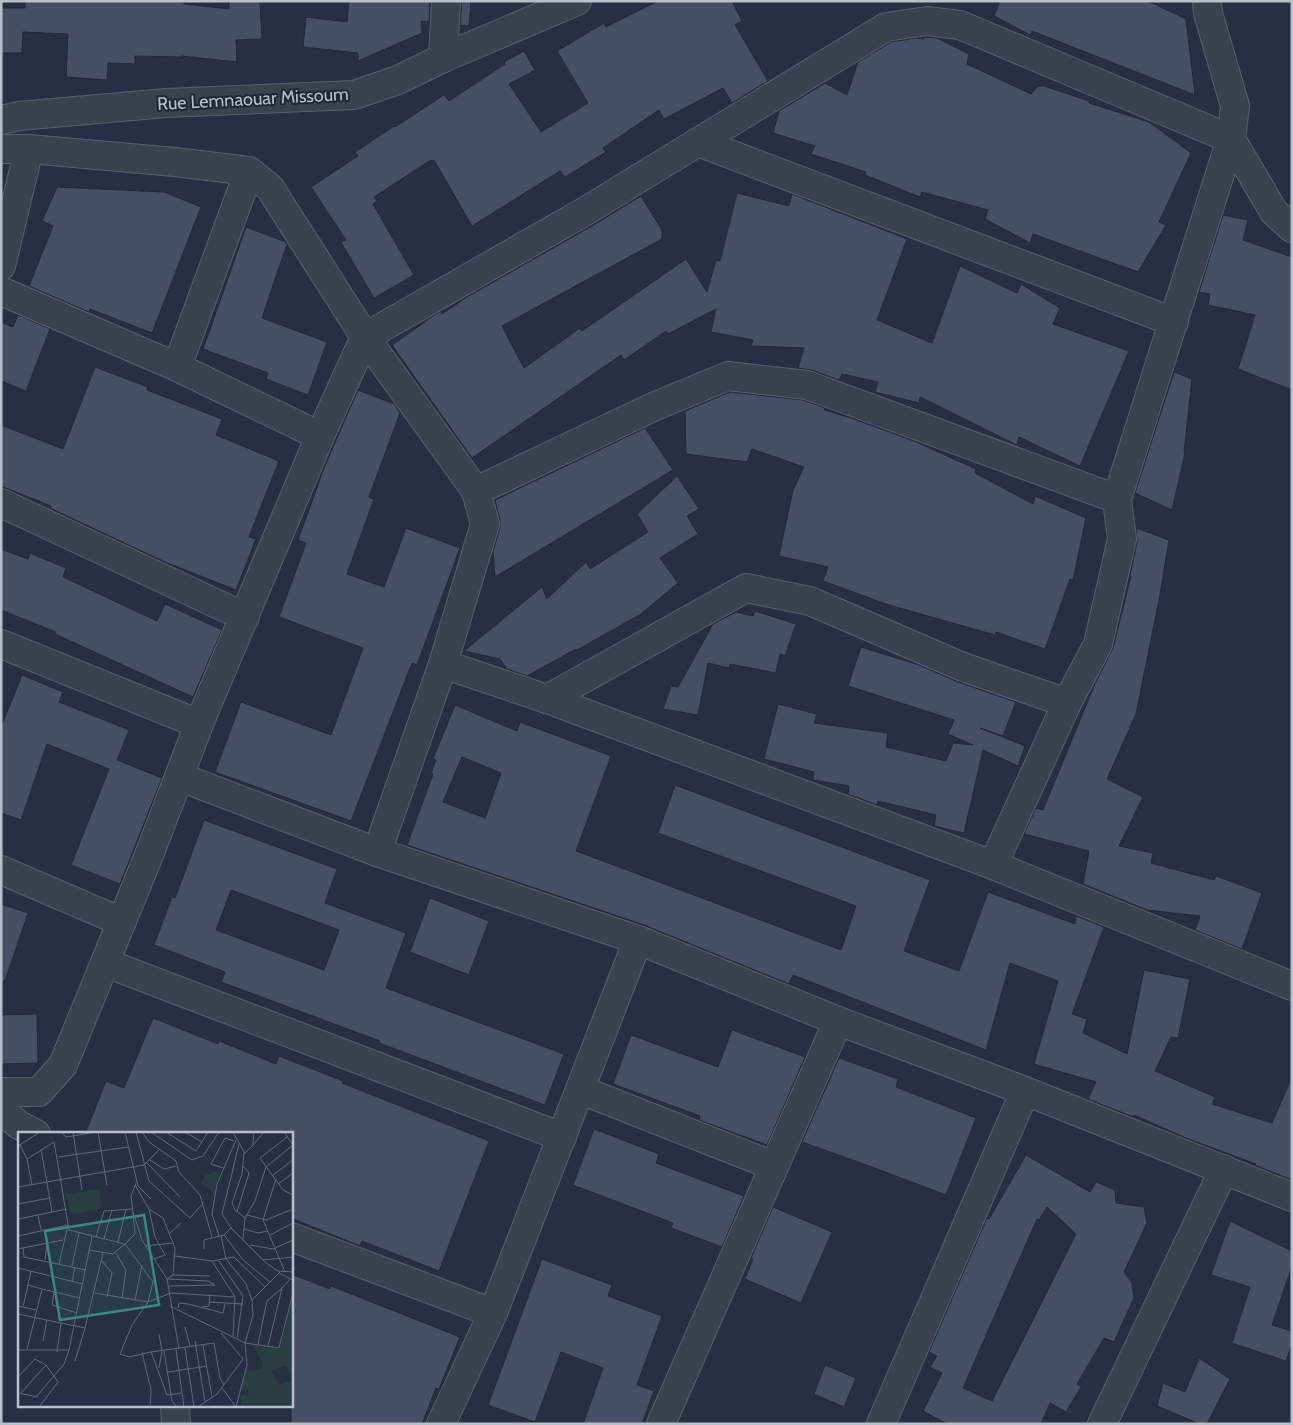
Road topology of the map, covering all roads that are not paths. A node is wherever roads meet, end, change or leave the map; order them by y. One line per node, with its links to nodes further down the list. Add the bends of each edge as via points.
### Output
1 (446, 1): 4 (street)
2 (577, 1): 4 (street, Rue Lemnaouar Missoum)
3 (1206, 1): 6 (street, via 1236,106)
4 (443, 58): 5 (street, Rue Lemnaouar Missoum, via 398,80 354,95 166,103)
5 (1, 120)
6 (1232, 139): 7 (street, via 960,25 928,20 886,28); 11 (street, via 1274,212); 14 (street)
7 (698, 142): 14 (street); 15 (street, via 584,212)
8 (1, 149): 9 (street)
9 (29, 150): 10 (street); 12 (street)
10 (249, 170): 15 (street, via 270,188); 16 (street)
11 (1292, 228)
12 (1, 266)
13 (1, 291): 16 (street)
14 (1174, 322): 19 (street)
15 (365, 337): 17 (street); 18 (street)
16 (177, 368): 17 (street)
17 (320, 436): 21 (street)
18 (476, 492): 19 (street, via 653,406 728,376 807,385); 23 (street, via 485,524)
19 (1117, 499): 25 (street, via 1122,539 1098,644)
20 (1, 503): 21 (street)
21 (245, 617): 26 (street)
22 (1, 644): 26 (street)
23 (443, 664): 24 (street); 28 (street)
24 (547, 699): 25 (street, via 746,588 810,601 963,668); 29 (street)
25 (1067, 703): 29 (street)
26 (199, 724): 27 (street)
27 (180, 777): 28 (street); 31 (street)
28 (377, 852): 32 (street)
29 (993, 865): 34 (street)
30 (1, 870): 31 (street)
31 (122, 922): 33 (street)
32 (638, 940): 35 (street); 36 (street)
33 (106, 963): 38 (street, via 63,1065 39,1092); 41 (street)
34 (1292, 986)
35 (838, 1021): 37 (street); 42 (street)
36 (580, 1090): 41 (street); 42 (street)
37 (1024, 1091): 43 (street); 49 (street)
38 (1, 1092)
39 (1, 1110): 40 (street)
40 (32, 1132)
41 (562, 1137): 46 (street)
42 (774, 1166): 48 (street)
43 (1224, 1170): 44 (street); 50 (street)
44 (1292, 1197)
45 (292, 1237): 46 (street)
46 (494, 1313): 47 (street)
47 (441, 1424)
48 (661, 1424)
49 (881, 1424)
50 (1102, 1424)

